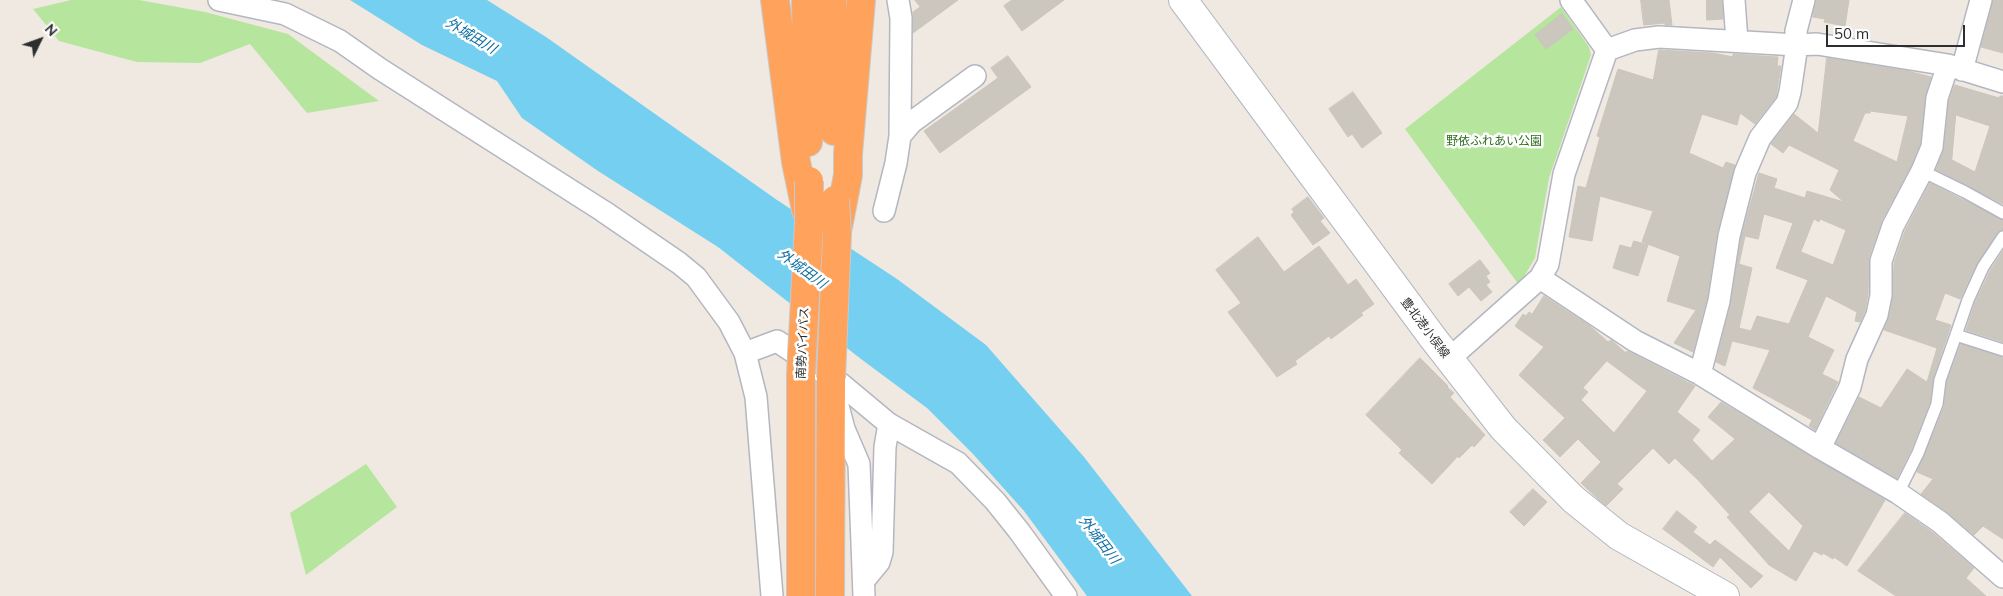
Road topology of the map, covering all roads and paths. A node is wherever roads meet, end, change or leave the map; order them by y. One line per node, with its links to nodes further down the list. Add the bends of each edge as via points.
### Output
1 (218, 0): 28 (street, via 285,14 323,31 603,211 696,278 729,322)
2 (775, 0): 22 (highway, via 796,162)
3 (806, 0): 22 (highway, 南勢バイパス, bridge)
4 (832, 0): 23 (highway, bridge)
5 (861, 0): 23 (highway, via 848,175)
6 (898, 0): 18 (street, via 901,18)
7 (1183, 0): 29 (main road, 豊北港小俣線)
8 (1570, 0): 14 (street)
9 (1734, 0): 12 (street)
10 (1804, 0): 13 (street, via 1796,31)
11 (1981, 0): 15 (street)
12 (1737, 41): 13 (street); 14 (street, via 1660,37 1635,40)
13 (1797, 45): 15 (street, via 1817,44); 30 (street, via 1787,103 1760,138 1745,173 1729,236 1719,301)
14 (1607, 50): 25 (street, via 1564,174 1548,264)
15 (1955, 68): 17 (street); 19 (street, via 1937,98 1932,147)
16 (975, 76): 18 (street, via 912,122)
17 (2003, 82)
18 (900, 136): 20 (street)
19 (1922, 171): 21 (lane); 33 (street, via 1880,261 1878,315 1857,359 1850,387)
20 (884, 211)
21 (2003, 213)
22 (809, 223): 38 (highway, 南勢バイパス, bridge, via 801,374)
23 (837, 234): 31 (highway, bridge)
24 (2003, 237): 26 (lane, via 1983,267)
25 (1540, 278): 29 (street); 30 (street, via 1635,341)
26 (1956, 335): 27 (lane); 34 (lane, via 1940,380 1937,404)
27 (2003, 350)
28 (745, 353): 32 (street, via 776,342 841,384); 37 (street, via 756,396)
29 (1450, 359): 41 (main road, 豊北港小俣線, via 1503,428 1573,499 1619,536)
30 (1700, 374): 33 (street)
31 (830, 378): 36 (street, via 844,428 859,464); 39 (highway)
32 (889, 424): 36 (street, via 885,447 882,552); 40 (street, via 958,463 995,501)
33 (1820, 448): 34 (street)
34 (1898, 493): 35 (street, via 1940,522)
35 (2003, 577)
36 (865, 588)
37 (772, 596)
38 (801, 596)
39 (830, 596)
40 (1066, 596)
41 (1725, 596)

